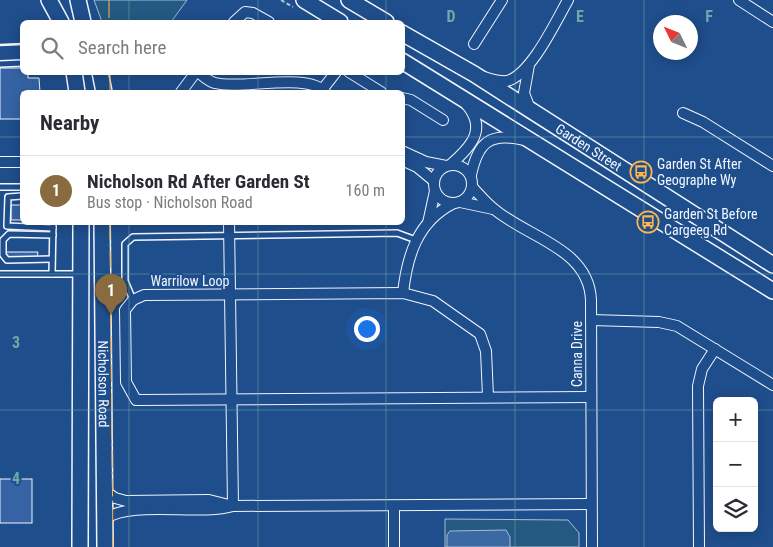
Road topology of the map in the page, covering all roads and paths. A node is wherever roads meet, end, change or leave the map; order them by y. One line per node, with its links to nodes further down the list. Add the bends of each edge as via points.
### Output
1 (49, 0): 10 (main road)
2 (57, 0): 11 (main road)
3 (78, 0): 12 (main road)
4 (304, 0): 15 (main road)
5 (322, 0): 16 (main road)
6 (349, 0): 17 (main road)
7 (502, 0): 20 (street)
8 (568, 0): 24 (street)
9 (739, 0): 18 (street)
10 (61, 20)
11 (62, 20)
12 (83, 20)
13 (236, 20): 14 (street, via 245,12)
14 (265, 20)
15 (337, 20)
16 (338, 20)
17 (383, 20)
18 (773, 22)
19 (405, 35): 25 (main road, Garden Street)
20 (474, 44)
21 (20, 63): 23 (lane)
22 (405, 63): 40 (main road, Garden Street)
23 (0, 64)
24 (529, 64): 25 (street, via 520,74 504,82); 42 (street, via 524,93)
25 (474, 74): 42 (main road, Garden Street)
26 (74, 75): 33 (main road)
27 (93, 75): 34 (main road)
28 (101, 75): 35 (main road)
29 (195, 75): 36 (street)
30 (201, 75): 37 (street, via 218,84 300,83)
31 (334, 75): 38 (street)
32 (354, 75): 39 (street)
33 (77, 90)
34 (96, 90)
35 (104, 90)
36 (183, 90)
37 (323, 90)
38 (325, 90)
39 (378, 90)
40 (460, 95): 45 (main road, Garden Street); 50 (street, via 474,116 476,130 466,150)
41 (405, 99): 44 (street)
42 (530, 111): 60 (main road, Garden Street)
43 (683, 113): 51 (street)
44 (443, 120)
45 (534, 142): 52 (street, via 505,136 491,139 480,149); 75 (main road, Garden Street)
46 (405, 152): 50 (street, via 426,162)
47 (0, 162): 48 (street)
48 (20, 162)
49 (405, 162): 53 (street, via 416,167)
50 (448, 165): 52 (street, via 462,167); 53 (street, via 440,169)
51 (773, 166)
52 (471, 175): 56 (street)
53 (434, 186): 58 (street, via 442,200); 61 (street)
54 (0, 187): 55 (lane)
55 (20, 187)
56 (472, 187): 58 (street, via 470,193); 59 (street, Canna Drive)
57 (20, 196): 62 (lane, via 8,197 7,226)
58 (457, 203): 59 (street, Canna Drive); 61 (street, via 444,209)
59 (494, 210): 80 (street, Canna Drive, via 568,256 580,267 591,291)
60 (704, 222): 71 (main road, Garden Street); 75 (main road, via 762,269 764,276)
61 (428, 224): 69 (street)
62 (30, 225)
63 (53, 225): 67 (lane)
64 (82, 225): 74 (main road, Nicholson Road)
65 (102, 225): 86 (main road, Nicholson Road)
66 (229, 225): 68 (street)
67 (53, 234): 70 (lane); 70 (lane, via 8,234 3,240 3,255 7,260)
68 (229, 236): 69 (lane, via 397,233); 78 (street); 79 (lane, via 133,237 125,244 125,281)
69 (416, 240): 77 (street, via 407,262)
70 (52, 259): 73 (lane)
71 (773, 266)
72 (0, 274): 73 (lane)
73 (52, 274): 74 (lane)
74 (82, 274): 91 (main road, Nicholson Road)
75 (760, 283): 76 (main road, Garden Street)
76 (773, 292)
77 (404, 293): 78 (street, Warrilow Loop); 83 (street, Warrilow Loop, via 433,301 480,334 486,351)
78 (230, 295): 79 (street, Warrilow Loop, via 144,295); 85 (street)
79 (133, 300): 85 (street, Warrilow Loop, via 126,310 126,382 136,400)
80 (591, 320): 81 (street, via 669,324); 84 (street, Canna Drive)
81 (715, 348): 82 (street); 95 (street, via 702,369 698,386)
82 (773, 385)
83 (488, 396): 84 (street, Warrilow Loop); 85 (street, Warrilow Loop)
84 (591, 397): 87 (street, Canna Drive)
85 (231, 399): 88 (street)
86 (105, 491): 88 (street, via 126,501 209,500); 90 (main road, Nicholson Road)
87 (591, 504): 89 (street); 94 (street, Canna Drive)
88 (234, 506): 89 (street); 90 (street, via 209,510 123,512)
89 (394, 506): 93 (street)
90 (105, 519): 92 (main road, Nicholson Road)
91 (80, 547)
92 (105, 547)
93 (394, 547)
94 (592, 547)
95 (699, 547)

